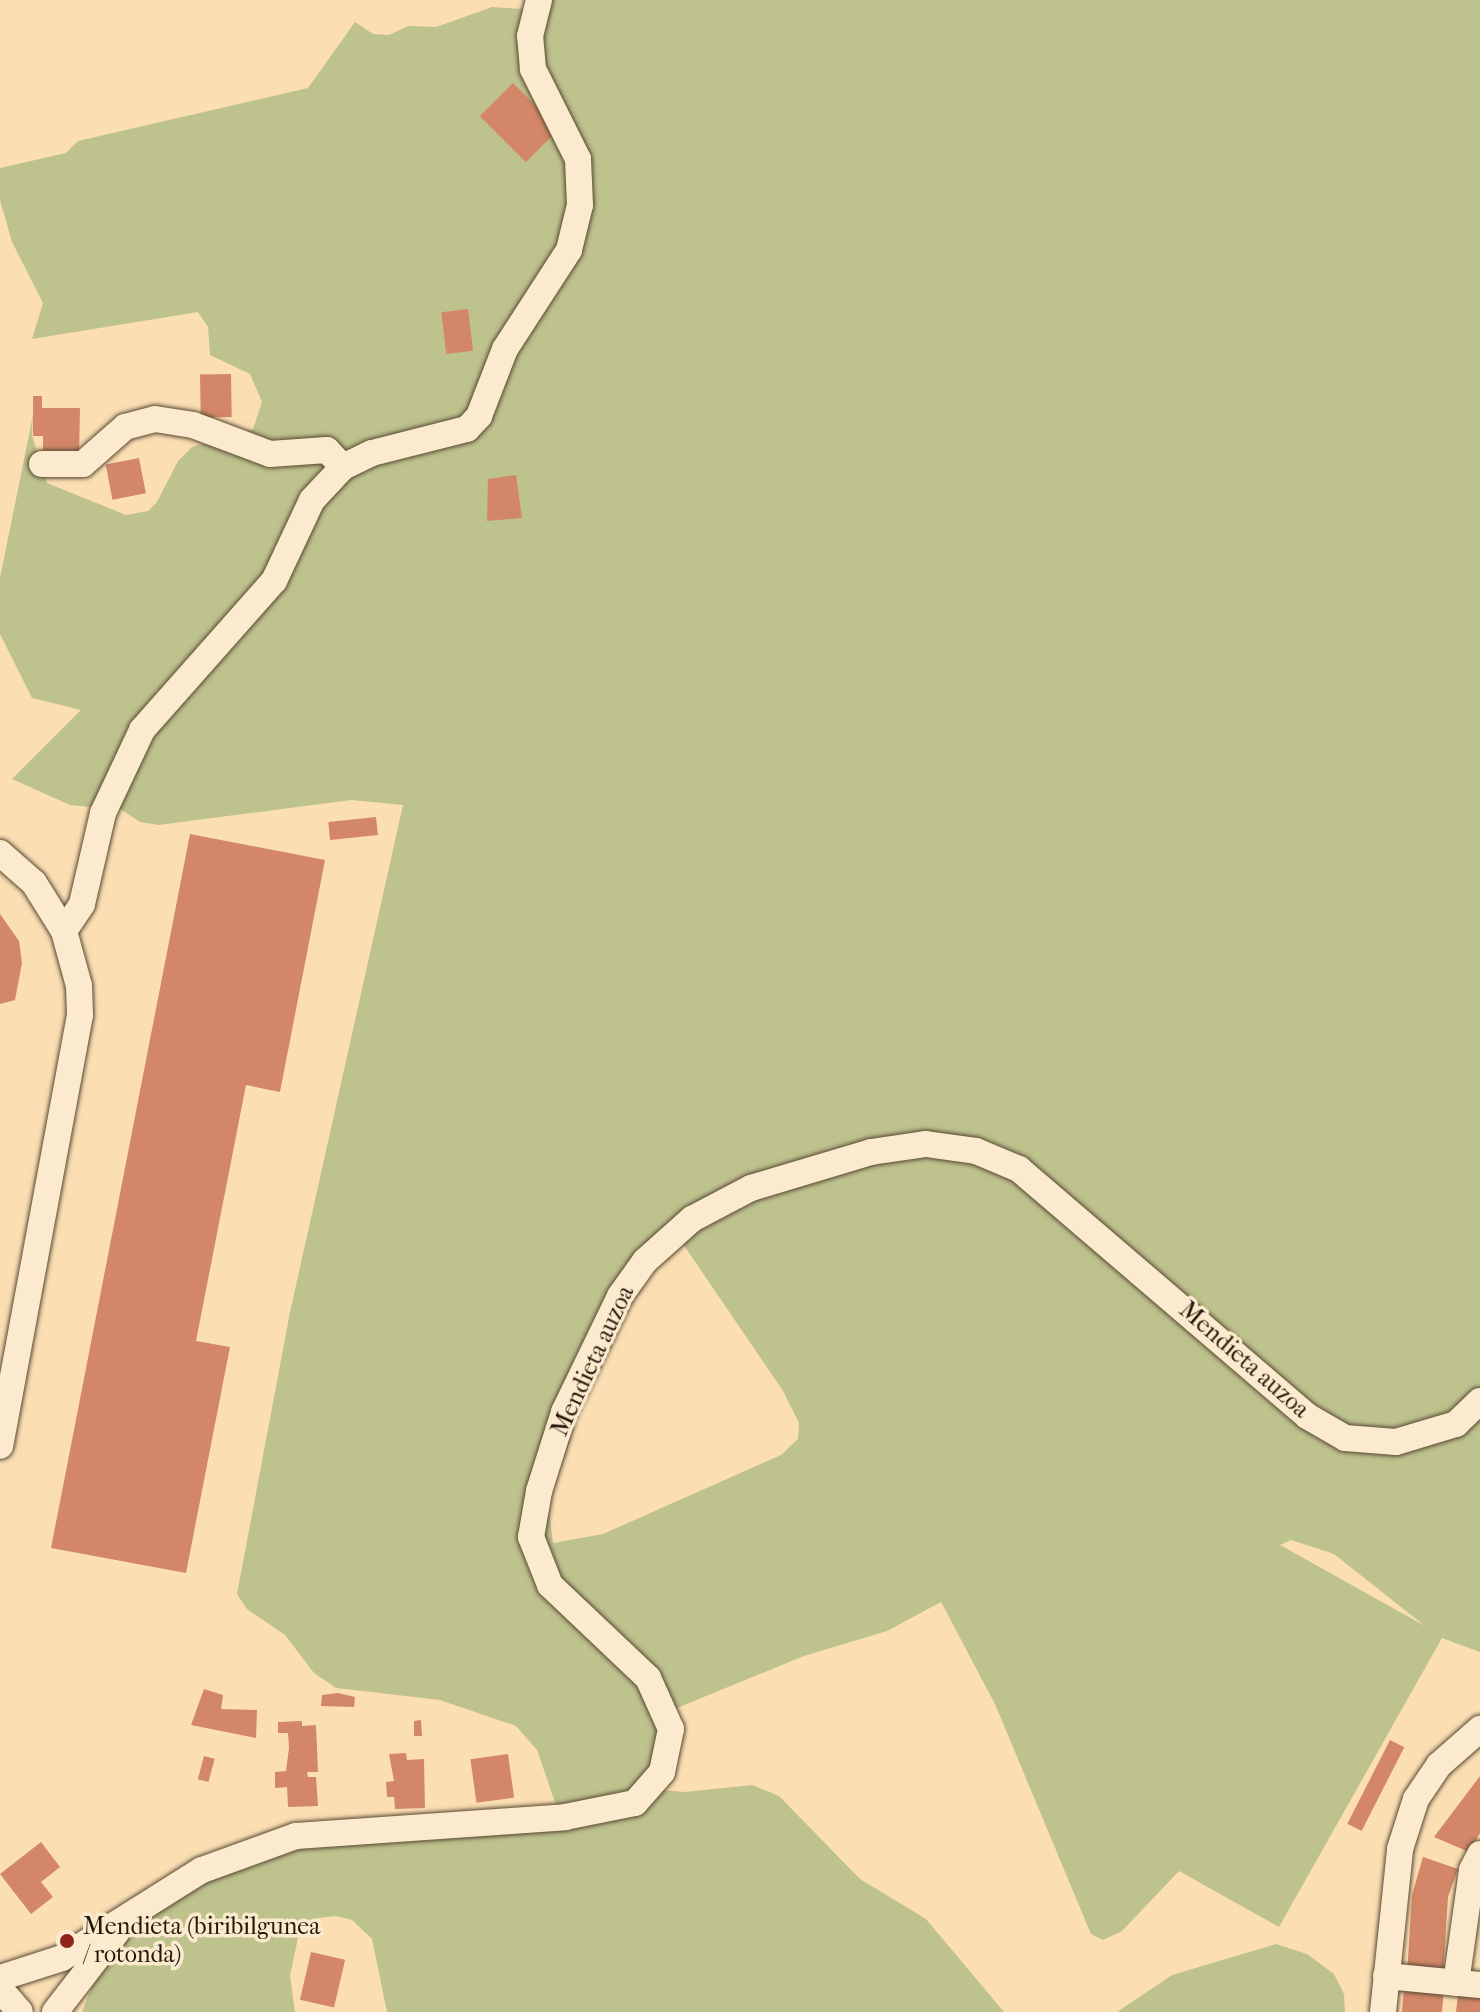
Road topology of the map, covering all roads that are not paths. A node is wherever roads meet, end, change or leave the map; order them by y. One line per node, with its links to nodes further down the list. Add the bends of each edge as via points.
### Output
1 (539, 0): 3 (street, via 530,36 533,69 578,159 580,205 569,250 505,349 479,416 467,429 372,453)
2 (42, 464): 3 (street, via 83,464 118,432 155,419 193,425 270,454 327,450)
3 (343, 467): 5 (street, via 312,500 274,581 142,730 103,813 82,904)
4 (0, 853): 5 (street, via 34,883)
5 (64, 931): 7 (street, via 79,986 72,1079)
6 (1480, 1401): 10 (street, Mendieta auzoa, via 1456,1424 1396,1442 1345,1438 1307,1416 1019,1169 976,1151 926,1144 871,1152 751,1188 692,1219 645,1261 620,1296 564,1412 539,1491 531,1537 550,1585 648,1678 671,1729 662,1772 635,1803 565,1817 296,1836 249,1849)
7 (0, 1446)
8 (1480, 1729): 11 (street, via 1439,1765 1416,1799 1400,1849)
9 (1480, 1854): 13 (street, via 1472,1870)
10 (167, 1887): 12 (street, Mendieta auzoa, via 62,1958); 16 (street, via 102,1947)
11 (1386, 1976): 13 (street); 17 (street)
12 (0, 1978)
13 (1468, 1984)
14 (0, 1989): 15 (street)
15 (20, 2012)
16 (55, 2012)
17 (1383, 2012)

